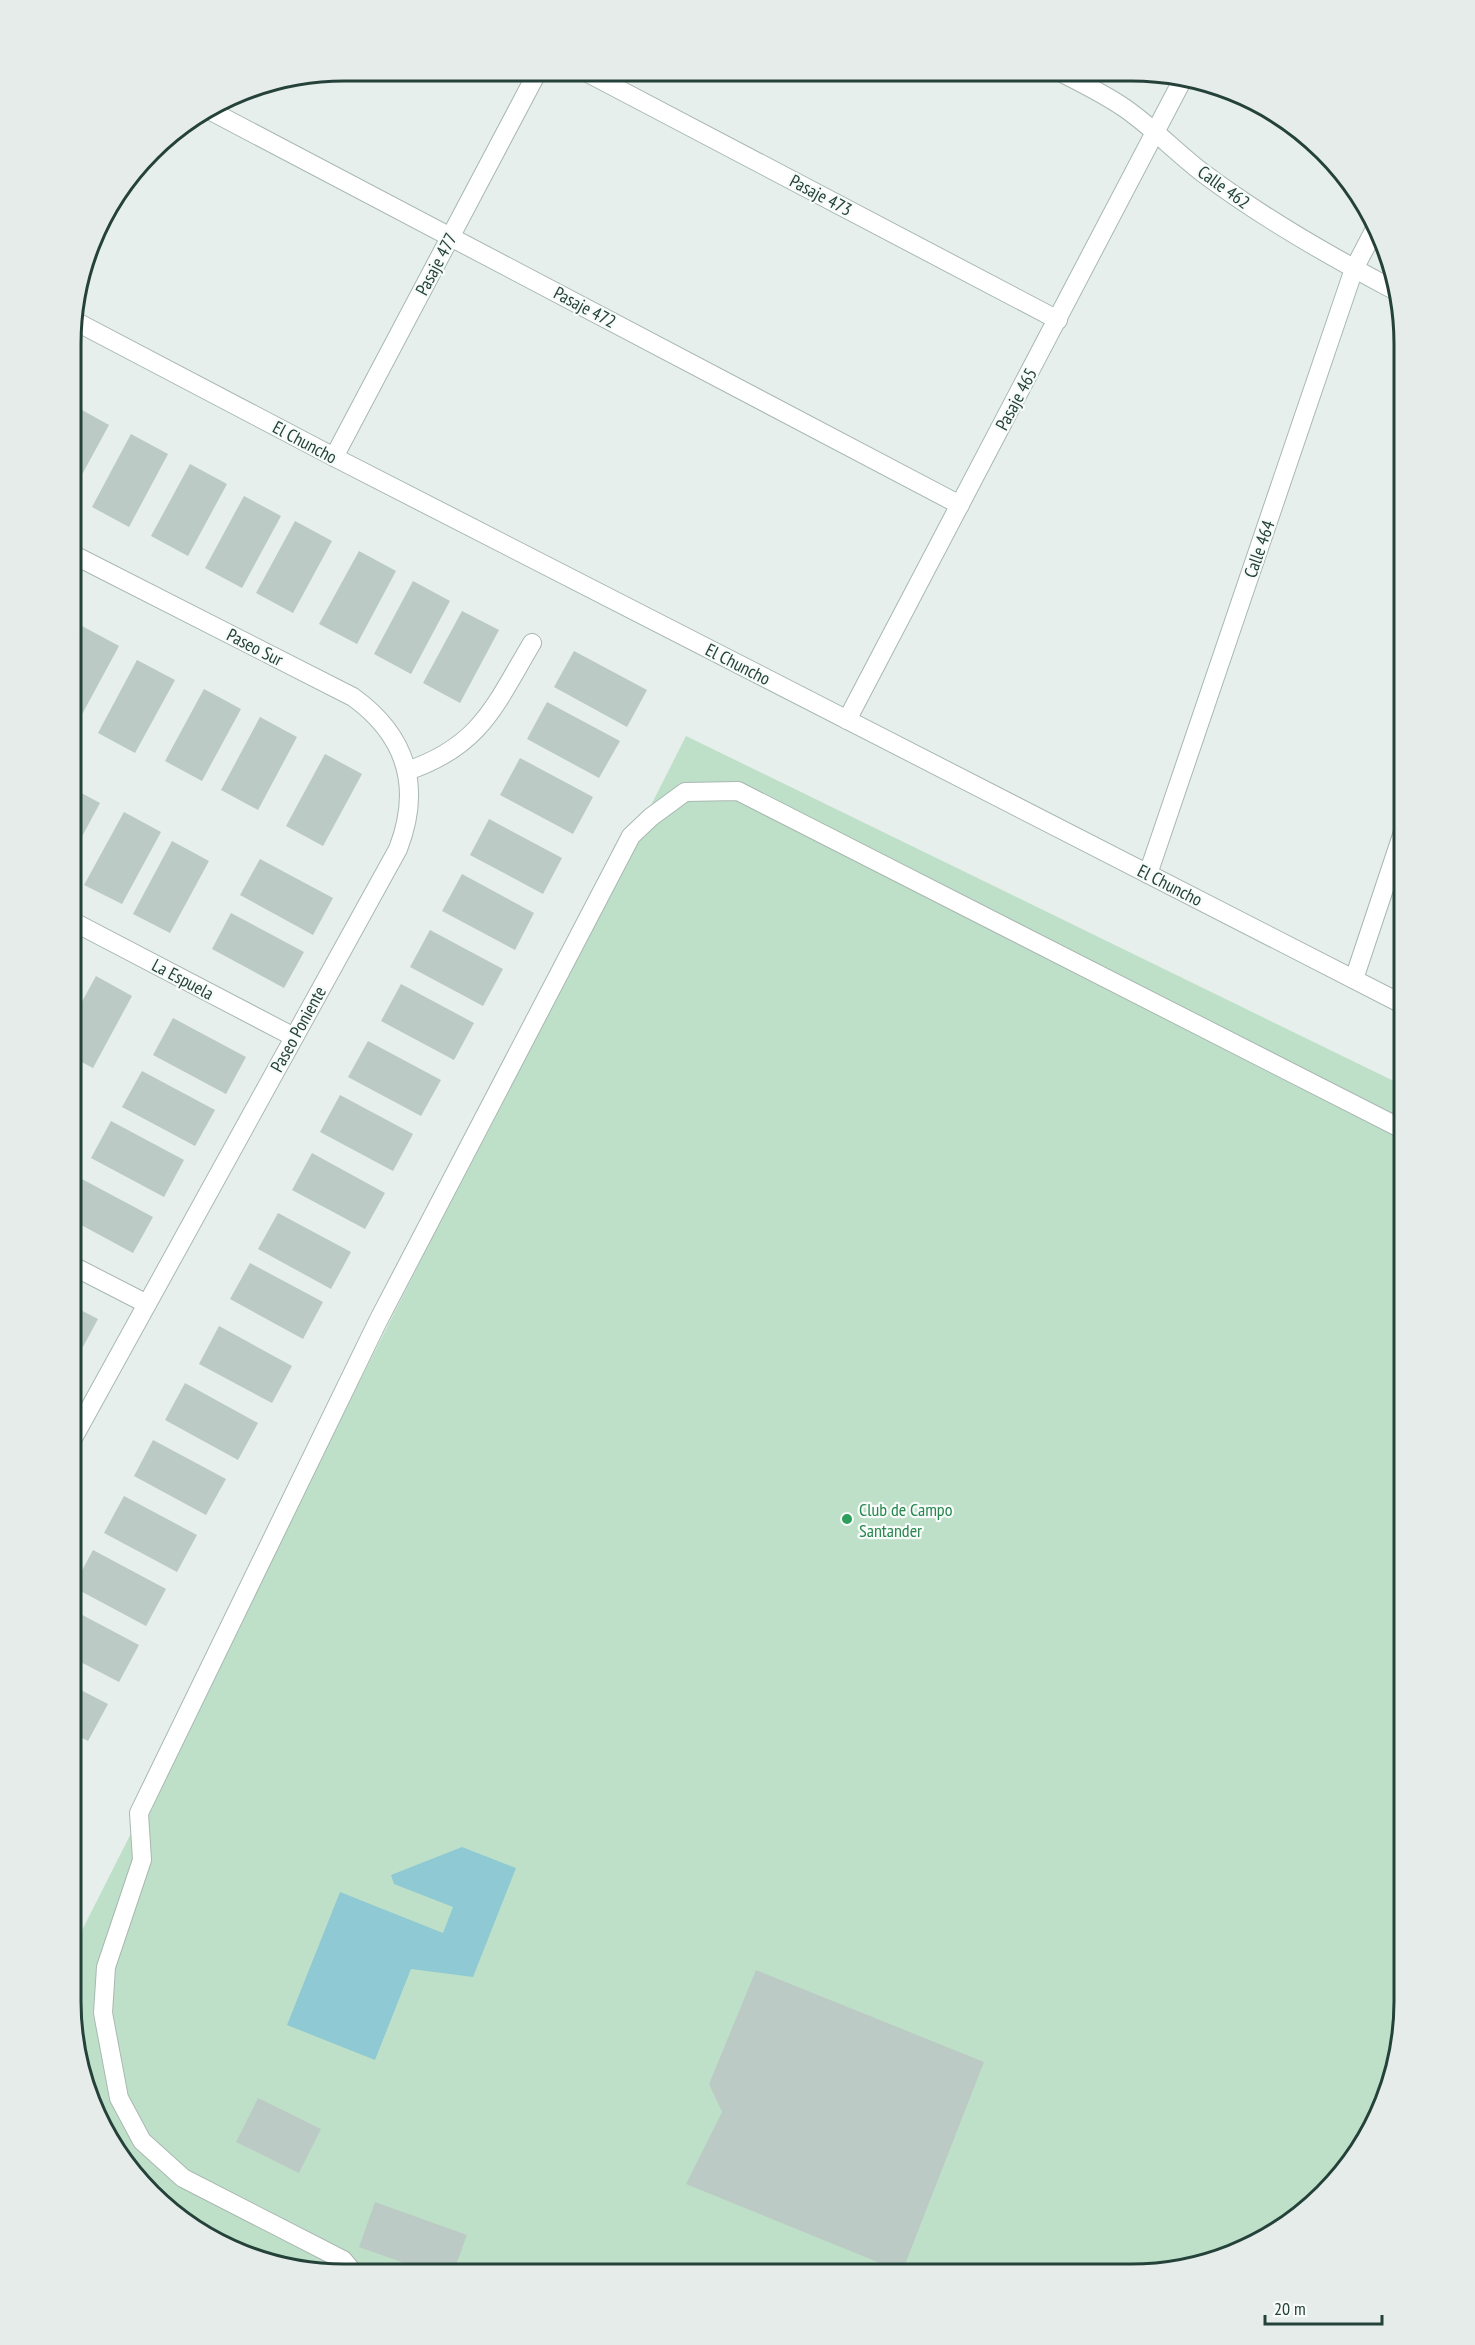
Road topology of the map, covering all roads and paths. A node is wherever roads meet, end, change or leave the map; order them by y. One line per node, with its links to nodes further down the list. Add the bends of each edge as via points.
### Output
1 (533, 81): 8 (street, Pasaje 477)
2 (603, 81): 11 (street, Pasaje 473)
3 (1078, 81): 6 (street, Calle 462, via 1127,110)
4 (1180, 85): 6 (street, Pasaje 465)
5 (216, 114): 8 (street, Pasaje 472)
6 (1155, 134): 9 (street, Calle 462, via 1253,208); 11 (street, Pasaje 465)
7 (1371, 236): 9 (street, Calle 464)
8 (450, 237): 13 (street, Pasaje 477); 14 (street, Pasaje 472)
9 (1354, 269): 10 (street, Calle 462); 20 (street, Calle 464)
10 (1388, 287)
11 (1058, 320): 14 (street, Pasaje 465)
12 (82, 325): 13 (street, El Chuncho)
13 (334, 457): 17 (street, El Chuncho)
14 (960, 505): 17 (street, Pasaje 465)
15 (81, 559): 18 (street, Paseo Sur, via 353,697 388,729)
16 (532, 643): 18 (street, via 490,714 474,732 455,749)
17 (847, 720): 20 (street, El Chuncho)
18 (407, 771): 24 (street, Paseo Poniente, via 409,810 398,849)
19 (1394, 859): 22 (street)
20 (1148, 874): 22 (street, El Chuncho)
21 (81, 926): 24 (street, La Espuela)
22 (1354, 979): 23 (street, El Chuncho)
23 (1394, 1000)
24 (294, 1037): 27 (street, Paseo Poniente)
25 (1394, 1125): 29 (street, via 738,791 685,792 631,836 378,1321 139,1813 142,1860 106,1967 103,2013 119,2098 142,2141 183,2178)
26 (81, 1270): 27 (street)
27 (147, 1304): 28 (street, Paseo Poniente)
28 (81, 1424)
29 (346, 2264)

